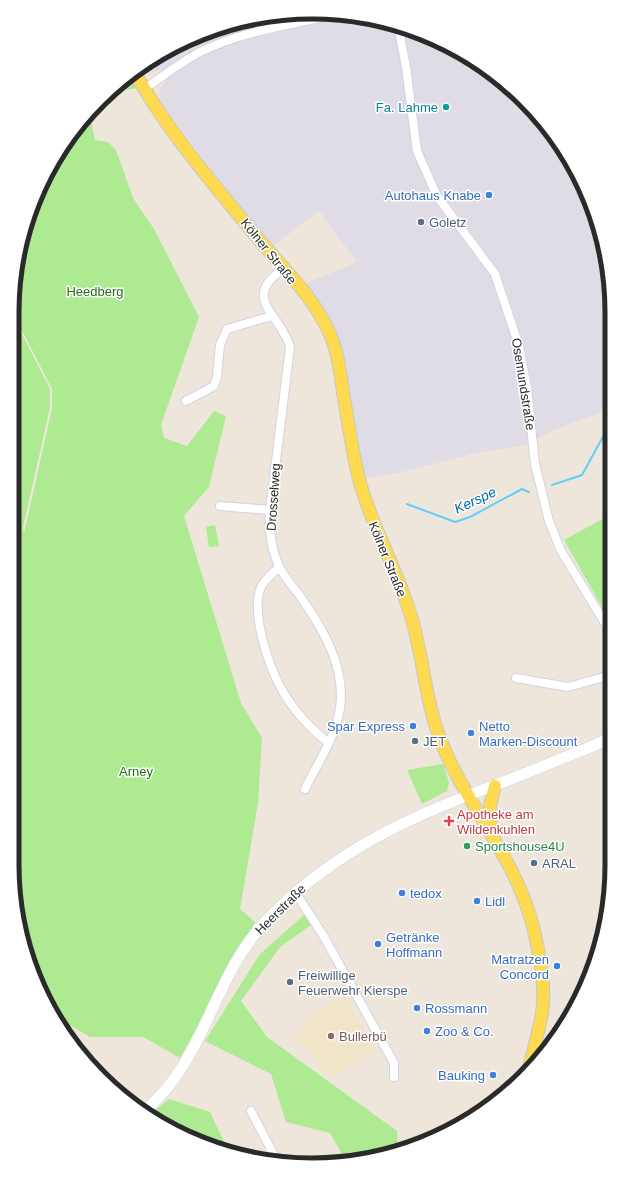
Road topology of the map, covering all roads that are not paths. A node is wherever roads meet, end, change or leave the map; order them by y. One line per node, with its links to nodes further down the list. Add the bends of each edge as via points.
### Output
1 (315, 19): 3 (street)
2 (291, 20): 3 (street)
3 (292, 24): 6 (street, via 205,50)
4 (400, 33): 13 (street, Osemundstraße, via 420,160 437,196 495,274 519,346 527,388 535,464 549,521 561,551)
5 (137, 77): 6 (main road, Kölner Straße)
6 (144, 89): 7 (main road, Kölner Straße, via 200,166)
7 (284, 269): 8 (street, Drosselweg, via 268,281 264,290 264,302); 20 (main road, Kölner Straße, via 313,304 329,332 337,353 353,452 364,495 410,613 436,726 444,748)
8 (272, 316): 9 (street, via 227,329 220,345 214,386); 11 (street, Drosselweg, via 288,339 290,347)
9 (186, 401)
10 (220, 506): 11 (street)
11 (270, 510): 12 (street, Drosselweg, via 269,535)
12 (279, 567): 17 (street, Drosselweg, via 307,606 332,648 341,684 340,709); 17 (street, via 261,588 256,606 262,638 282,690 314,731)
13 (605, 623)
14 (516, 678): 15 (street, via 568,687)
15 (605, 678)
16 (605, 740): 18 (main road, Heerstraße)
17 (328, 742): 19 (street, Drosselweg)
18 (495, 786): 20 (main road, Heerstraße); 21 (main road, via 490,805)
19 (304, 789)
20 (469, 795): 21 (main road, Kölner Straße); 22 (main road, Heerstraße, via 415,816 375,836 330,864)
21 (491, 832): 23 (main road, Kölner Straße, via 525,900 540,962 542,1013)
22 (295, 892): 24 (street, via 323,935 394,1063); 25 (main road, Heerstraße, via 257,930 218,994 178,1075)
23 (531, 1059)
24 (394, 1077)
25 (148, 1108)
26 (251, 1111): 27 (street)
27 (274, 1155)

